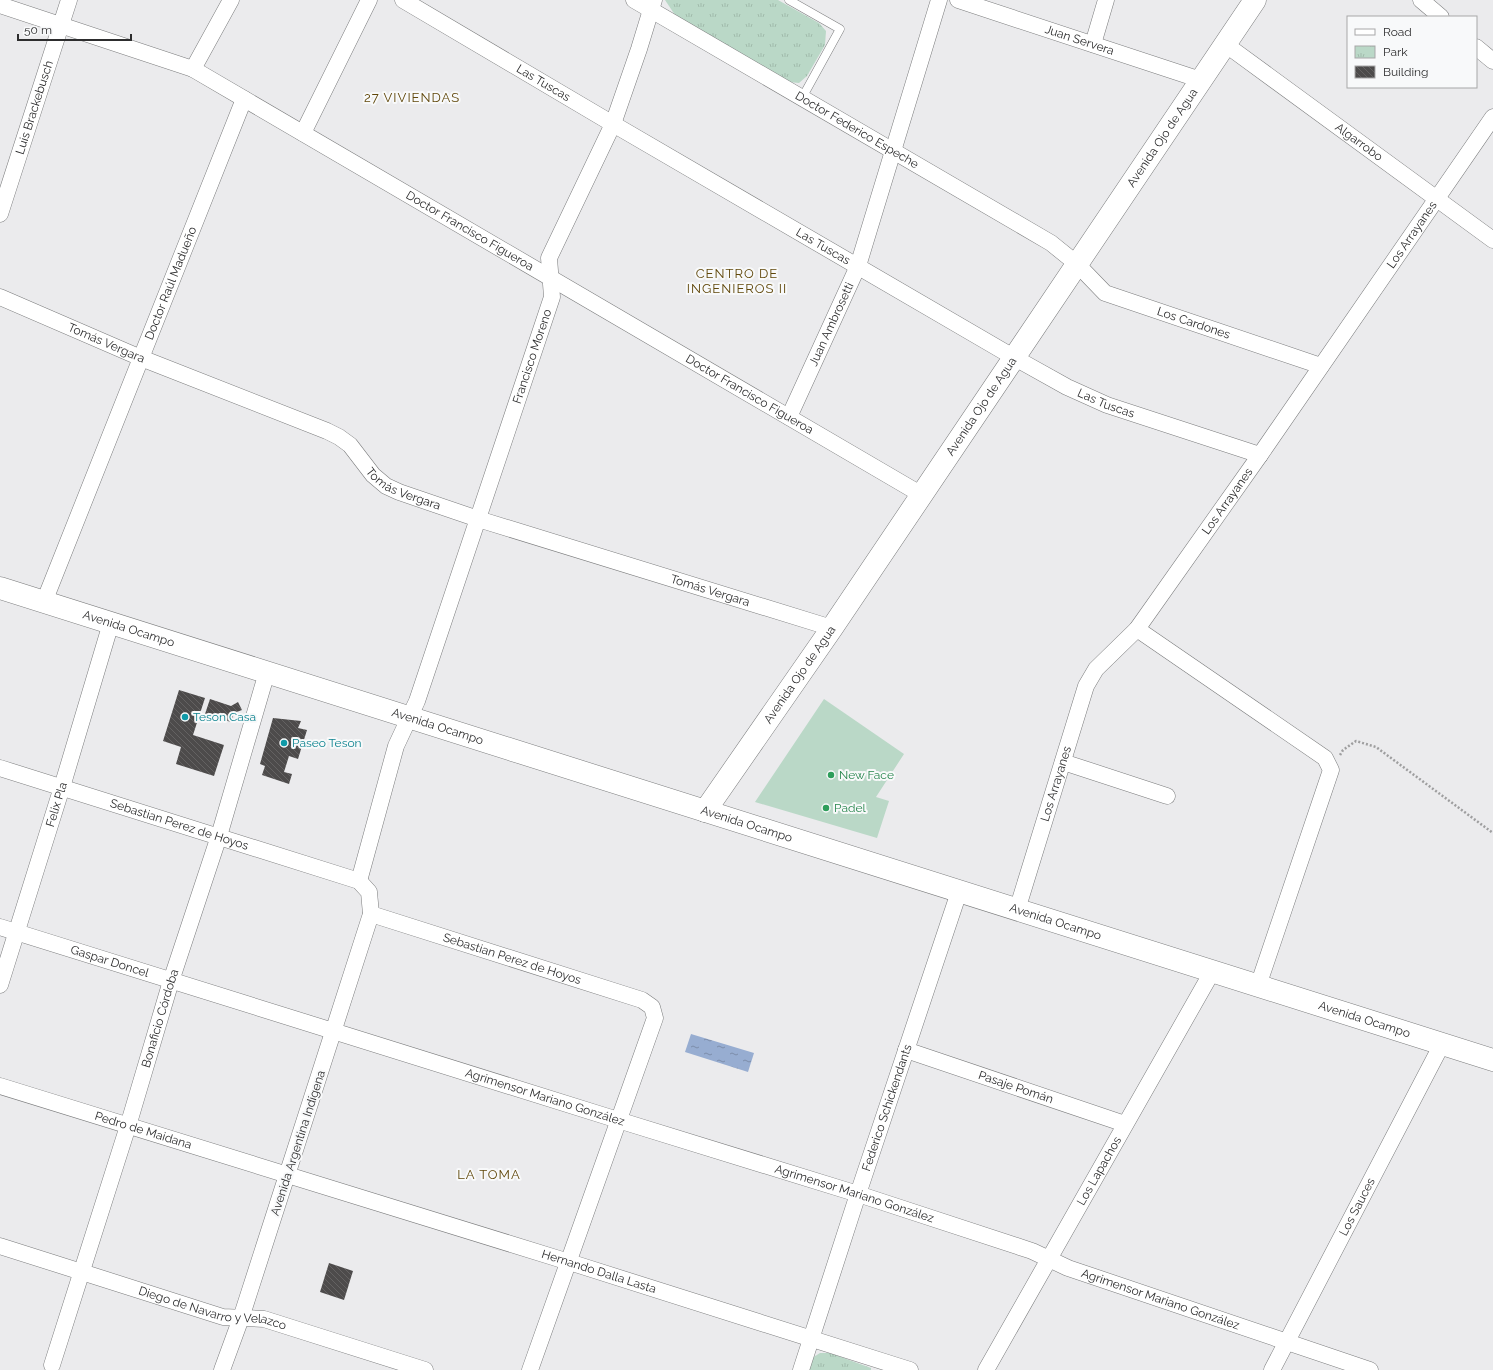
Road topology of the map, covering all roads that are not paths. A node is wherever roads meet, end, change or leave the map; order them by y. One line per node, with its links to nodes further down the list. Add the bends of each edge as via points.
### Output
1 (68, 0): 15 (street, Luis Brackebusch)
2 (231, 0): 20 (street)
3 (370, 0): 26 (street)
4 (403, 0): 25 (street, Las Tuscas)
5 (634, 0): 13 (street, Doctor Federico Espeche)
6 (789, 0): 22 (lane, via 840,29)
7 (939, 0): 27 (street, Juan Ambrosetti)
8 (958, 0): 16 (street, Juan Servera)
9 (1106, 0): 16 (street)
10 (1255, 0): 17 (main road, Avenida Ojo de Agua)
11 (1421, 0): 14 (street)
12 (0, 5): 15 (street, Doctor Francisco Figueroa)
13 (652, 5): 22 (street, Doctor Federico Espeche); 25 (street, Francisco Moreno)
14 (1440, 16)
15 (61, 25): 20 (street, Doctor Francisco Figueroa); 29 (street, Luis Brackebusch)
16 (1093, 44): 21 (street, Juan Servera)
17 (1225, 44): 21 (main road, Avenida Ojo de Agua); 28 (street, Algarrobo)
18 (1477, 48): 19 (street)
19 (1493, 61)
20 (193, 69): 23 (street, Doctor Francisco Figueroa)
21 (1201, 80): 31 (main road, Avenida Ojo de Agua)
22 (802, 98): 27 (street, Doctor Federico Espeche)
23 (244, 99): 26 (street, Doctor Francisco Figueroa); 35 (street, Doctor Raúl Madueño)
24 (1493, 117): 28 (street, Los Arrayanes)
25 (613, 124): 32 (street, Las Tuscas); 33 (street, Francisco Moreno, via 549,258)
26 (303, 133): 33 (street, Doctor Francisco Figueroa)
27 (893, 152): 31 (street, Doctor Federico Espeche, via 1051,243); 32 (street, Juan Ambrosetti)
28 (1437, 198): 30 (street, Algarrobo); 37 (street, Los Arrayanes)
29 (0, 214)
30 (1493, 240)
31 (1077, 264): 36 (main road, Avenida Ojo de Agua); 37 (street, Los Cardones, via 1105,293)
32 (858, 266): 36 (street, Las Tuscas); 38 (street, Juan Ambrosetti)
33 (551, 278): 38 (street, Doctor Francisco Figueroa); 41 (street, Francisco Moreno, via 552,297)
34 (0, 298): 35 (street, Tomás Vergara)
35 (141, 358): 41 (street, Tomás Vergara, via 327,431 350,445 386,486); 43 (street, Doctor Raúl Madueño)
36 (1015, 358): 39 (street, Las Tuscas, via 1067,387 1107,405); 40 (main road, Avenida Ojo de Agua)
37 (1321, 366): 39 (street, Los Arrayanes)
38 (789, 417): 40 (street, Doctor Francisco Figueroa)
39 (1260, 455): 46 (street, Los Arrayanes)
40 (922, 495): 45 (main road, Avenida Ojo de Agua)
41 (478, 519): 45 (street, Tomás Vergara); 48 (street, Francisco Moreno)
42 (0, 588): 43 (main road, Avenida Ocampo)
43 (44, 602): 44 (main road, Avenida Ocampo)
44 (111, 623): 47 (main road, Avenida Ocampo); 51 (street, Felix Pla)
45 (832, 628): 53 (main road, Avenida Ojo de Agua)
46 (1137, 629): 49 (street, Los Arrayanes, via 1096,669 1086,686); 64 (street, via 1325,758 1331,770)
47 (267, 672): 48 (main road, Avenida Ocampo); 54 (street, Bonaficio Córdoba)
48 (410, 718): 53 (main road, Avenida Ocampo); 55 (street, via 396,746)
49 (1063, 762): 52 (street); 57 (street, Los Arrayanes)
50 (0, 768): 51 (street, Sebastian Perez de Hoyos)
51 (62, 787): 54 (street, Sebastian Perez de Hoyos); 60 (street, Felix Pla)
52 (1167, 796)
53 (705, 811): 56 (main road, Avenida Ocampo)
54 (219, 836): 55 (street, Sebastian Perez de Hoyos); 62 (street, Bonaficio Córdoba)
55 (359, 881): 58 (street, via 369,892)
56 (959, 892): 57 (main road, Avenida Ocampo); 67 (street, Federico Schickendants)
57 (1017, 910): 61 (main road, Avenida Ocampo)
58 (371, 914): 65 (street, Avenida Argentina Indígena); 70 (street, Sebastian Perez de Hoyos, via 642,1000 652,1007 655,1018)
59 (0, 927): 60 (street, Gaspar Doncel)
60 (17, 932): 62 (street, Gaspar Doncel); 63 (street, Felix Pla)
61 (1212, 972): 64 (main road, Avenida Ocampo); 71 (street, Los Lapachos)
62 (171, 981): 65 (street, Gaspar Doncel); 72 (street, Bonaficio Córdoba)
63 (0, 985)
64 (1258, 986): 66 (main road, Avenida Ocampo)
65 (334, 1032): 70 (street, Agrimensor Mariano González); 73 (street, Avenida Argentina Indígena)
66 (1442, 1044): 68 (main road, Avenida Ocampo); 81 (street, Los Sauces)
67 (906, 1050): 71 (street, Pasaje Pomán); 74 (street, Federico Schickendants)
68 (1493, 1060)
69 (0, 1086): 72 (street, Pedro de Maidana)
70 (618, 1120): 74 (street, Agrimensor Mariano González); 77 (street)
71 (1125, 1124): 76 (street, Los Lapachos)
72 (128, 1126): 73 (street, Pedro de Maidana); 78 (street, Bonaficio Córdoba)
73 (288, 1175): 77 (street, Hernando Dalla Lasta); 79 (street, Avenida Argentina Indígena)
74 (858, 1194): 76 (street, Agrimensor Mariano González); 80 (street, Federico Schickendants)
75 (0, 1246): 78 (street, Diego de Navarro y Velazco)
76 (1050, 1259): 81 (street, Agrimensor Mariano González, via 1068,1268); 88 (street, Los Lapachos)
77 (569, 1262): 80 (street, Hernando Dalla Lasta); 85 (street)
78 (81, 1272): 79 (street, Diego de Navarro y Velazco, via 223,1317); 82 (street, Bonaficio Córdoba)
79 (241, 1318): 83 (street, Avenida Argentina Indígena); 84 (street, Diego de Navarro y Velazco, via 264,1319)
80 (811, 1339): 86 (street, Federico Schickendants); 87 (street, Hernando Dalla Lasta)
81 (1286, 1342): 89 (street, Los Sauces); 90 (street, Agrimensor Mariano González)
82 (52, 1365)
83 (222, 1370)
84 (425, 1370)
85 (530, 1370)
86 (801, 1370)
87 (910, 1370)
88 (986, 1370)
89 (1272, 1370)
90 (1370, 1370)

